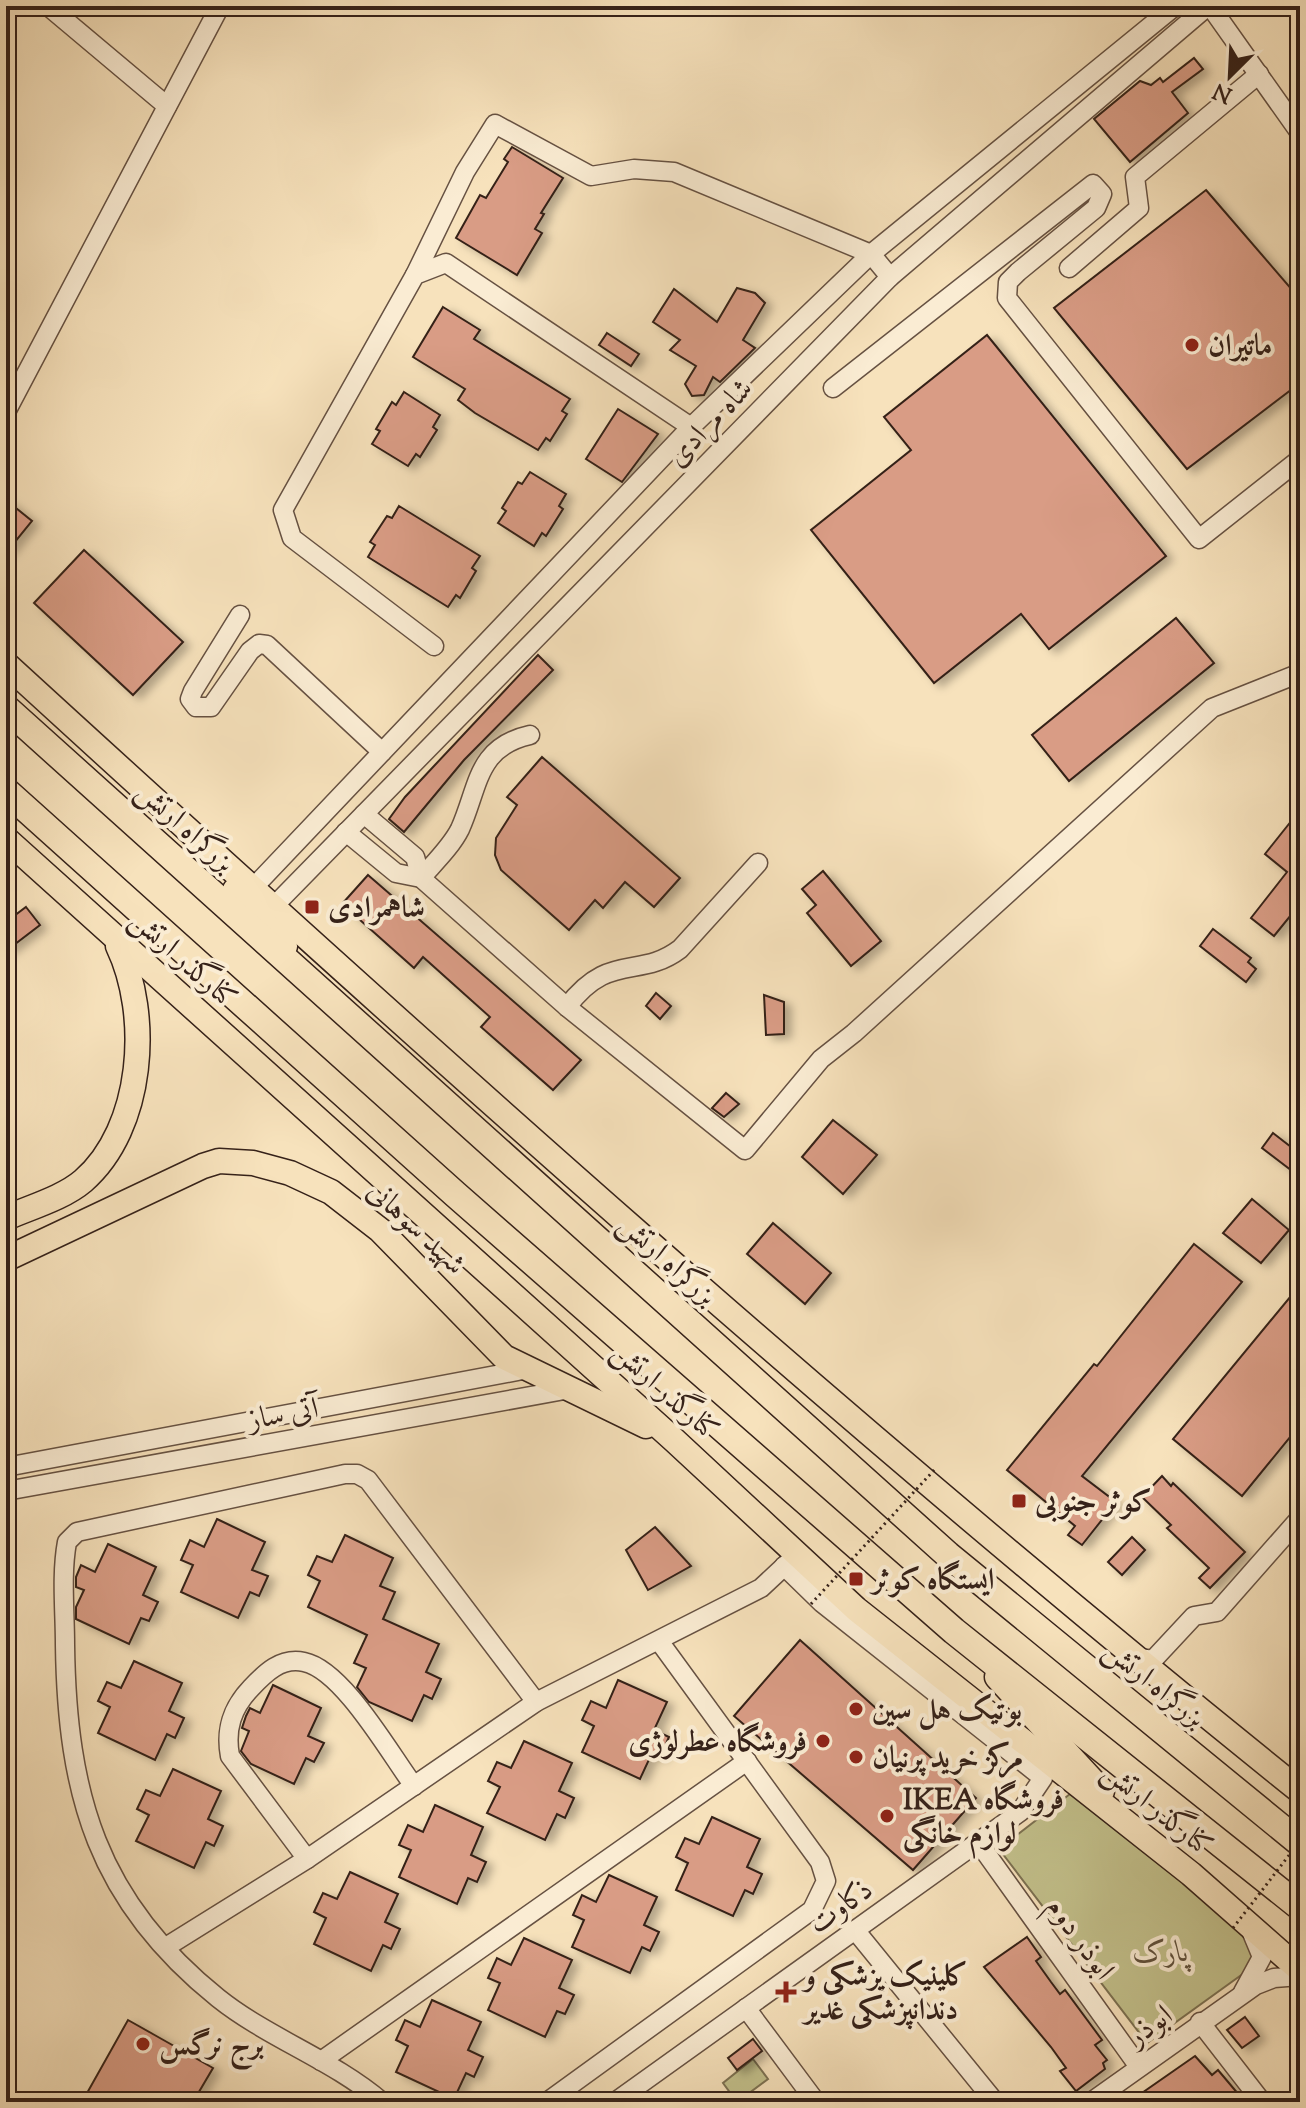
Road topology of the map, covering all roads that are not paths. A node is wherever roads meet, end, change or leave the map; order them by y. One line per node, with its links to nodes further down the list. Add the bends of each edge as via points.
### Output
1 (48, 6): 6 (street)
2 (220, 6): 6 (street)
3 (1175, 6): 7 (street, شاه مرادی)
4 (1209, 6): 5 (street); 8 (street, شاه مرادی)
5 (1259, 74): 9 (street); 13 (street, via 1135,177 1139,208)
6 (167, 106): 17 (street)
7 (1050, 109): 8 (street); 10 (street, شاه مرادی)
8 (1069, 126): 11 (street, شاه مرادی)
9 (1300, 133)
10 (973, 170): 11 (street); 12 (street, شاه مرادی)
11 (992, 191): 15 (street, شاه مرادی)
12 (871, 254): 14 (street, via 674,172 634,169 591,176 495,124 465,172); 15 (street); 18 (street, شاه مرادی)
13 (1069, 268)
14 (415, 275): 18 (street, via 446,263); 21 (street, via 283,510 292,538)
15 (890, 277): 29 (street, شاه مرادی)
16 (833, 388): 19 (street, via 1093,184 1102,194 1096,208 1008,282 1007,298 1199,539)
17 (6, 412)
18 (691, 427): 26 (street, شاه مرادی)
19 (1300, 459)
20 (240, 615): 26 (street, via 193,691 190,699 196,707 211,707 250,651 267,645)
21 (434, 646)
22 (6, 664): 28 (main road)
23 (1300, 673): 38 (street, via 1212,708 821,1059 745,1150)
24 (6, 708): 37 (highway, بزرگراه ارتش)
25 (530, 735): 33 (street, via 507,740 482,767 459,831)
26 (382, 752): 34 (street, شاه مرادی)
27 (6, 791): 50 (highway)
28 (170, 814): 34 (main road); 37 (main road)
29 (364, 814): 30 (street, شاه مرادی); 33 (street, via 415,857)
30 (346, 832): 33 (street, via 396,873); 35 (street, شاه مرادی)
31 (6, 839): 36 (main road, کنارگذر ارتش)
32 (758, 863): 38 (street, via 680,949 668,958 605,972 584,985)
33 (421, 878): 38 (street)
34 (252, 889): 35 (main road)
35 (274, 906): 52 (main road, via 535,1140)
36 (115, 940): 39 (main road, via 130,980 136,1026 133,1084 119,1128 82,1183); 45 (main road, کنارگذر ارتش)
37 (325, 994): 58 (highway, بزرگراه ارتش, via 948,1555)
38 (567, 1007)
39 (6, 1218)
40 (6, 1259): 41 (main road, شهید سوهانی, via 203,1166 219,1161 253,1163 304,1179 357,1209 494,1348)
41 (528, 1369): 42 (street, آتی ساز); 43 (main road, شهید سوهانی)
42 (483, 1378): 44 (street, via 494,1386 496,1395); 46 (street, آتی ساز)
43 (570, 1389): 44 (street, آتی ساز); 45 (main road, شهید سوهانی)
44 (489, 1404): 47 (street, آتی ساز)
45 (674, 1440): 49 (main road, کنارگذر ارتش)
46 (6, 1467)
47 (6, 1491)
48 (1300, 1518): 52 (street, via 1217,1612 1194,1616 1153,1660)
49 (790, 1561): 51 (street, via 761,1588); 57 (street, ذکاوت, via 822,1603 1043,1778 1020,1812); 60 (main road, کنارگذر ارتش)
50 (954, 1631): 60 (main road, via 1100,1788); 61 (highway)
51 (659, 1641): 53 (street); 54 (street)
52 (1133, 1657): 56 (main road)
53 (536, 1702): 55 (street); 64 (street, via 368,1480 357,1474 77,1532 67,1542 65,1572 66,1697 78,1781 87,1822 116,1882)
54 (747, 1761): 70 (street); 72 (street, via 820,1862 826,1881 823,1895 812,1910)
55 (414, 1786): 59 (street); 59 (street, via 335,1679 304,1662 274,1666 233,1713 227,1736 230,1756)
56 (1300, 1791)
57 (978, 1842): 63 (street, ذکاوت); 71 (street, ابوذر دوم)
58 (1300, 1842)
59 (307, 1859): 64 (street)
60 (1191, 1874): 62 (main road, کنارگذر ارتش)
61 (1300, 1907)
62 (1240, 1926): 65 (main road, کنارگذر ارتش); 67 (street, via 1263,1952)
63 (855, 1930): 68 (street, ذکاوت); 76 (street)
64 (166, 1947): 70 (street, via 219,1999)
65 (1300, 1970)
66 (1300, 1976): 67 (street, ابوذر, via 1274,1978)
67 (1242, 1994): 69 (street, ابوذر)
68 (746, 2008): 73 (street, ذکاوت); 75 (street)
69 (1200, 2022): 71 (street, ابوذر); 78 (street)
70 (321, 2061): 74 (street)
71 (1139, 2067): 77 (street, ابوذر)
72 (555, 2099)
73 (624, 2099)
74 (382, 2102)
75 (816, 2102)
76 (995, 2102)
77 (1091, 2102)
78 (1262, 2102)

